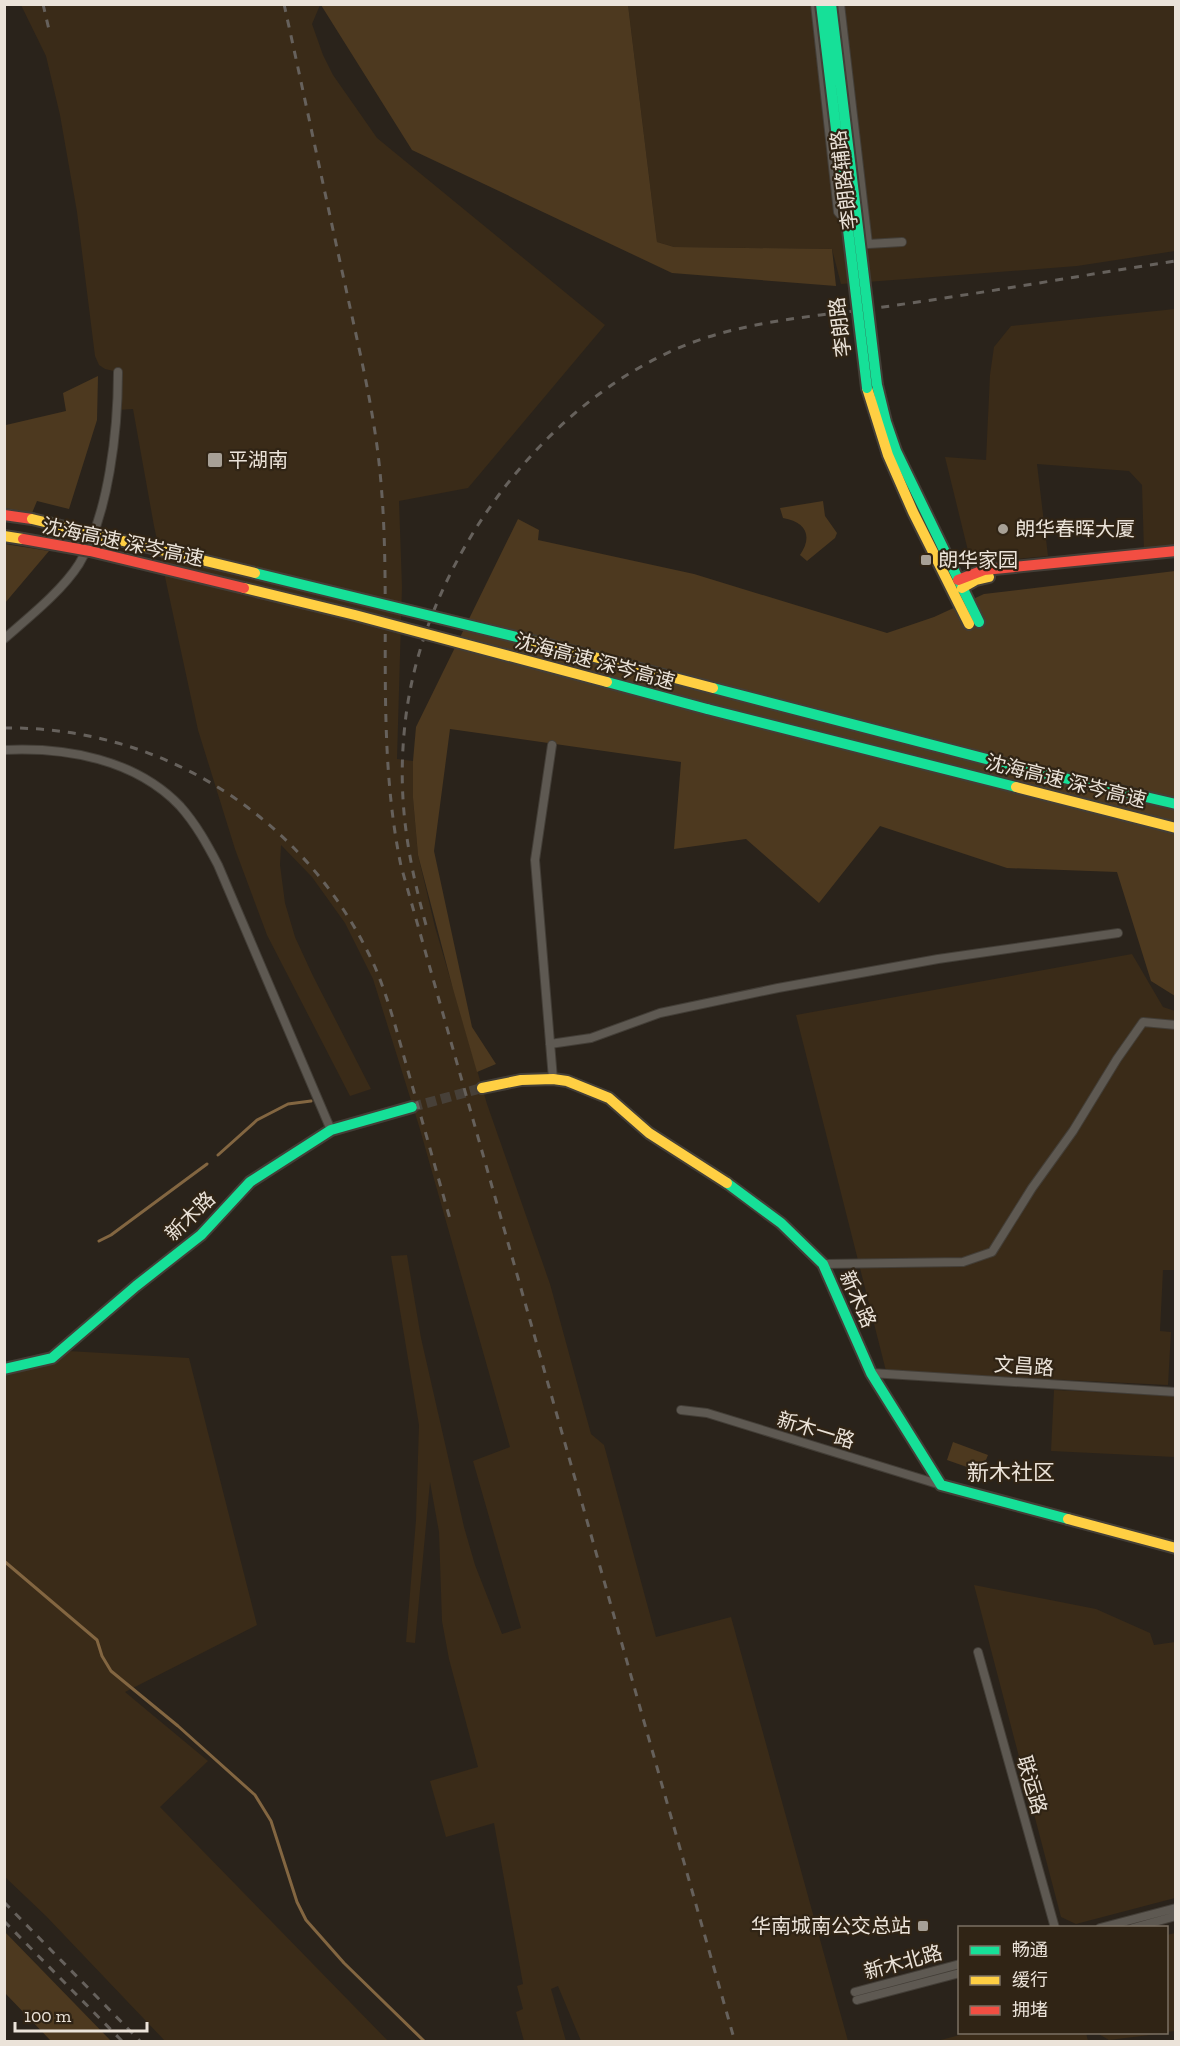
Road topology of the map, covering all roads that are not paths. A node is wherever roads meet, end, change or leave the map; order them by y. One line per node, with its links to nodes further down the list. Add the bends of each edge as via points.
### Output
1 (815, 4): 6 (street, 李朗路辅路, via 838,212)
2 (821, 4): 8 (main road, 李朗路, bridge)
3 (831, 4): 8 (main road, 李朗路, bridge)
4 (840, 4): 6 (street, 李朗路辅路)
5 (902, 242): 6 (street)
6 (868, 244)
7 (118, 372): 14 (street, via 114,444 90,541 78,565 47,601)
8 (872, 386): 13 (main road, 李朗路, via 896,451); 13 (main road, 李朗路, via 888,455 913,512 974,623)
9 (4, 514): 17 (main road, 沈海高速 深岑高速, bridge, via 468,625 1017,767)
10 (4, 536): 18 (main road, 沈海高速 深岑高速, bridge, via 90,551 356,615)
11 (1176, 550): 13 (main road, via 984,570)
12 (1176, 557): 13 (main road, via 987,577)
13 (960, 584)
14 (4, 639)
15 (552, 745): 21 (street, via 535,860)
16 (4, 750): 25 (street, via 37,748 96,758 132,772 180,806 199,829 218,865)
17 (1176, 804)
18 (1176, 828)
19 (1118, 933): 21 (street, via 938,959 778,988 660,1013 591,1038)
20 (1176, 1025): 26 (street, via 1143,1022 992,1252 963,1262)
21 (550, 1044): 22 (street)
22 (554, 1079): 23 (main road, 新木路, via 521,1080); 26 (main road, 新木路, via 609,1098 650,1133 781,1222)
23 (482, 1088)
24 (412, 1107): 25 (main road, 新木路)
25 (332, 1130): 27 (main road, 新木路, via 250,1182 201,1235 52,1358)
26 (823, 1264): 28 (main road, 新木路)
27 (4, 1369)
28 (871, 1373): 29 (street, 文昌路); 31 (main road, 新木路)
29 (1176, 1392)
30 (681, 1410): 31 (street, 新木一路, via 707,1413)
31 (941, 1485): 32 (main road)
32 (1176, 1548)
33 (978, 1652): 36 (street, 联运路)
34 (1176, 1908): 37 (street)
35 (1176, 1916): 38 (street)
36 (1054, 1926)
37 (1108, 1926)
38 (1140, 1926)
39 (958, 1965): 40 (street, 新木北路, via 856,1996)
40 (958, 1973)

